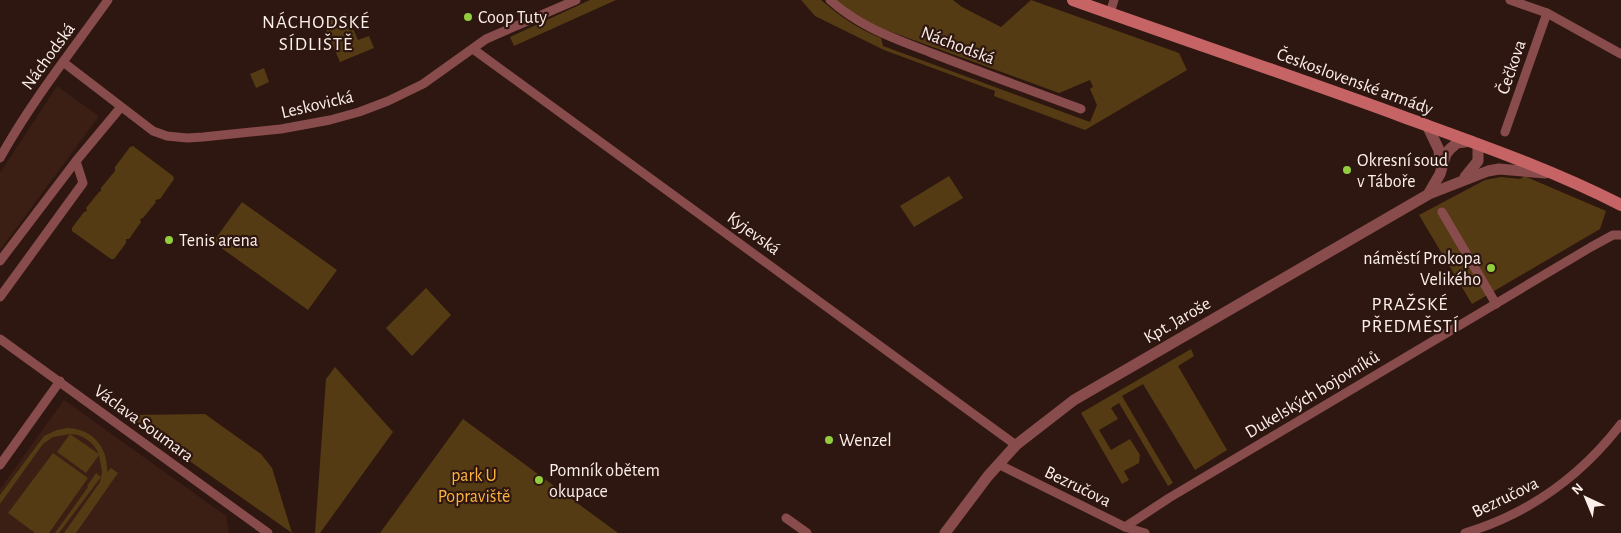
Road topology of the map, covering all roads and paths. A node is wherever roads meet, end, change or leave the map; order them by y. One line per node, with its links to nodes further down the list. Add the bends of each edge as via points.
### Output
1 (108, 0): 11 (street, Náchodská)
2 (576, 0): 9 (street, Leskovická, via 486,39)
3 (830, 0): 13 (street, Náchodská, via 855,20 883,34)
4 (1073, 0): 7 (main road, Československé armády)
5 (1114, 0): 7 (street)
6 (1510, 0): 8 (street)
7 (1110, 13): 14 (main road, Československé armády)
8 (1547, 13): 10 (street); 15 (street, Čečkova)
9 (473, 49): 12 (street, Leskovická, via 423,84 388,101 330,120 281,129 187,138 167,136 153,131); 32 (street, Kyjevská)
10 (1621, 54)
11 (62, 62): 12 (street, Leskovická); 17 (street, Náchodská)
12 (121, 107): 18 (street)
13 (1081, 109)
14 (1427, 125): 16 (main road, Československé armády); 20 (street, via 1439,150)
15 (1505, 132)
16 (1474, 142): 19 (main road, Československé armády); 20 (street, via 1452,146); 21 (street, Kpt. Jaroše, via 1477,164)
17 (0, 158)
18 (76, 161): 26 (street); 27 (street, via 83,182)
19 (1552, 173): 21 (street, Kpt. Jaroše, via 1499,168); 23 (main road, Československé armády)
20 (1440, 174): 22 (street)
21 (1462, 180): 22 (street, Kpt. Jaroše)
22 (1429, 194): 32 (street, Kpt. Jaroše, via 1074,400)
23 (1621, 205)
24 (1442, 212): 28 (street)
25 (1621, 235): 28 (street, Dukelských bojovníků, via 1613,235 1592,246)
26 (0, 261)
27 (0, 297)
28 (1496, 304): 36 (street, Dukelských bojovníků, via 1169,498)
29 (0, 339): 30 (street, Václava Soumara)
30 (60, 381): 34 (street); 37 (street, Václava Soumara)
31 (1621, 424): 41 (street, Bezručova, via 1596,455 1541,500)
32 (1016, 445): 33 (street, Kpt. Jaroše)
33 (998, 464): 36 (street, Bezručova); 39 (street, Kpt. Jaroše)
34 (0, 465)
35 (786, 518): 38 (street)
36 (1127, 530): 40 (street, Bezručova)
37 (268, 533)
38 (807, 533)
39 (945, 533)
40 (1145, 533)
41 (1466, 533)

